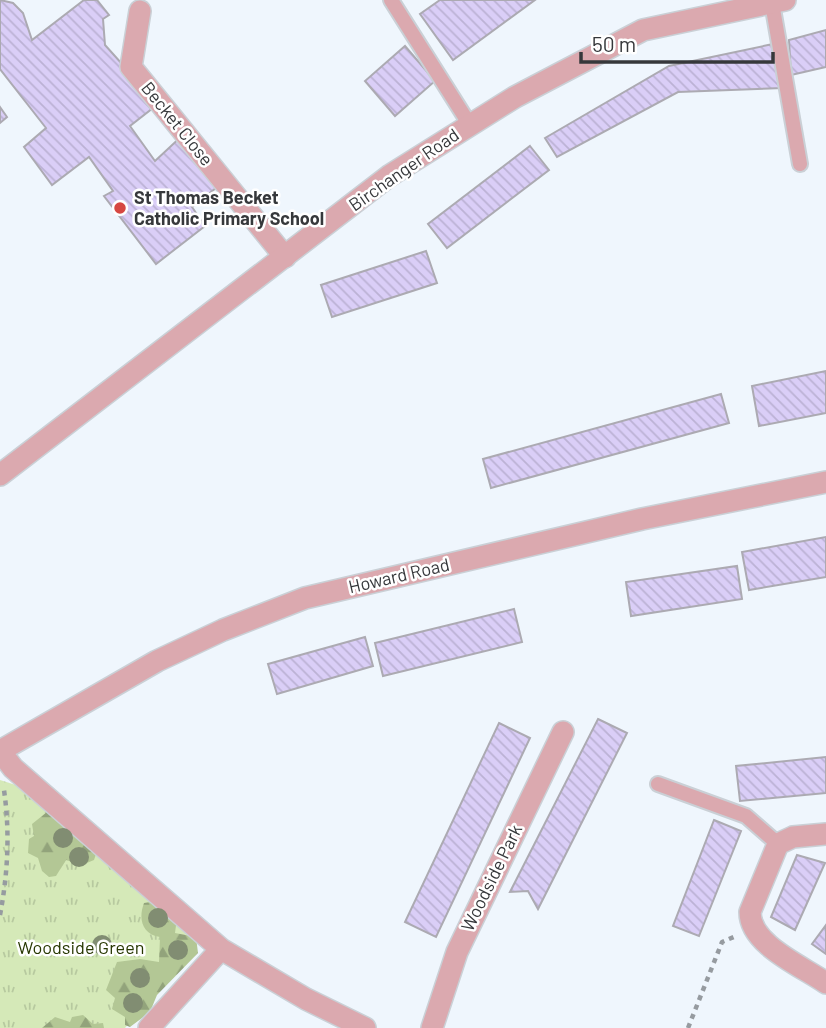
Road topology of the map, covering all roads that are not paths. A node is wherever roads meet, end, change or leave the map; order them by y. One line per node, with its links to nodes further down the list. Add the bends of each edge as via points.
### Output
1 (391, 0): 4 (lane)
2 (778, 1): 4 (street, Birchanger Road, via 643,30); 5 (lane)
3 (140, 12): 6 (street, Becket Close, via 131,67)
4 (470, 125): 6 (street, Birchanger Road, via 389,176)
5 (800, 164)
6 (285, 257): 7 (street, Birchanger Road)
7 (0, 475)
8 (826, 482): 10 (street, Howard Road, via 642,519 305,598 156,661)
9 (563, 732): 18 (street, Woodside Park, via 457,952)
10 (0, 751): 14 (street, via 13,768)
11 (658, 784): 13 (lane, via 746,816)
12 (826, 834): 13 (street, via 793,837)
13 (778, 844): 15 (street, via 750,912 754,930)
14 (221, 949): 16 (street); 17 (street)
15 (826, 983)
16 (149, 1028)
17 (365, 1028)
18 (432, 1028)

